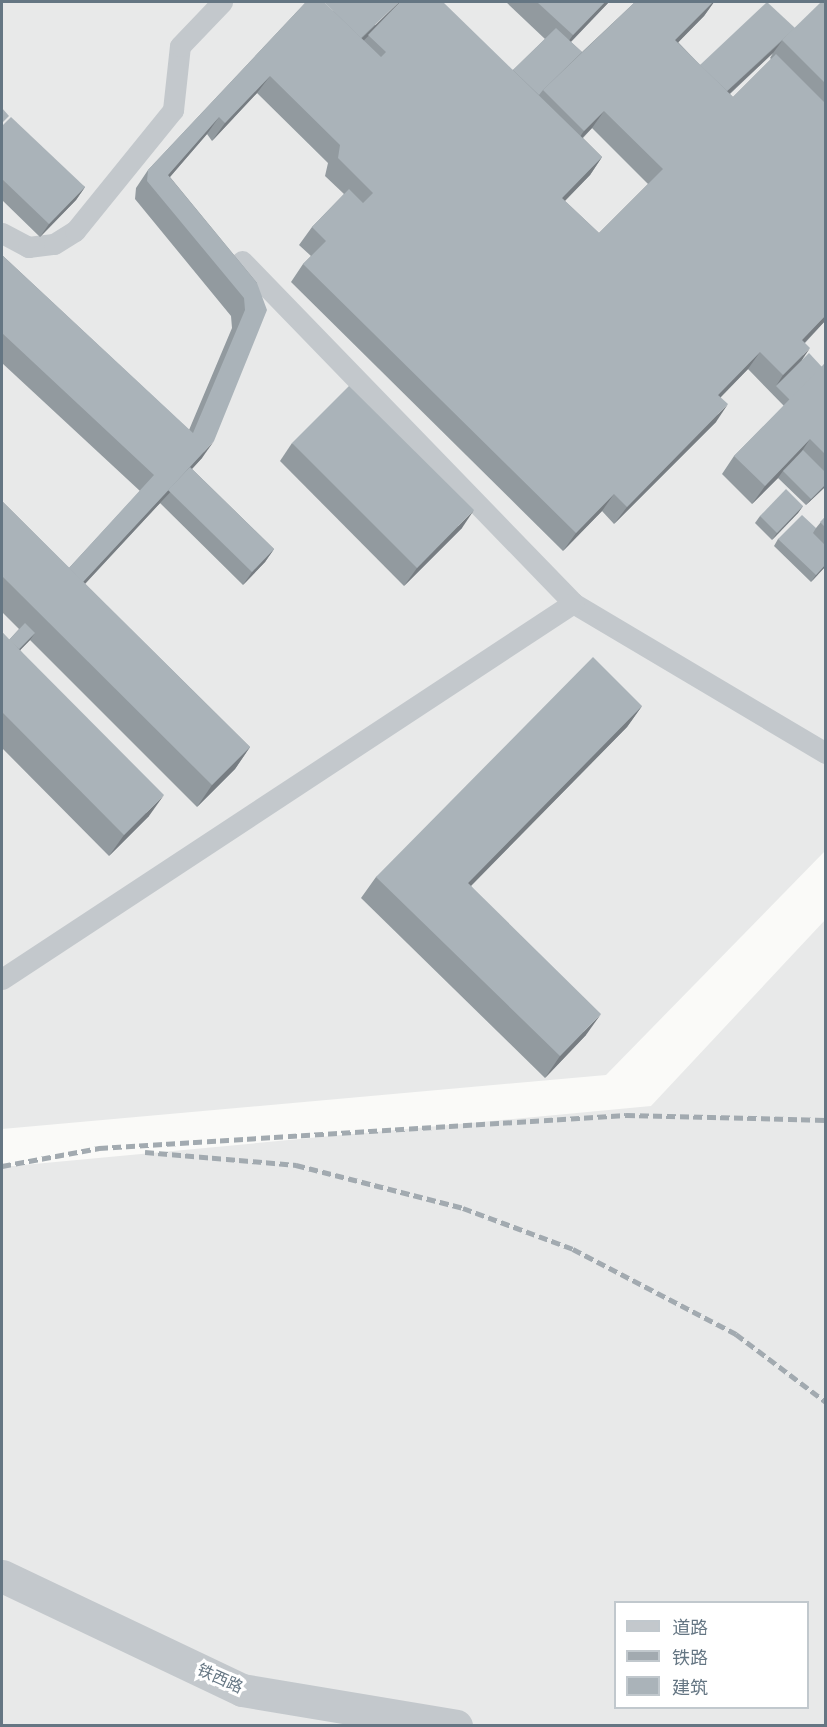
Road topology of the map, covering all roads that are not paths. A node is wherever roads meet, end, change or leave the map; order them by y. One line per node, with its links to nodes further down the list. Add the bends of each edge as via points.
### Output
1 (222, 2): 2 (lane, via 180,46 173,110 75,231 54,244 28,247)
2 (2, 233)
3 (242, 261): 4 (lane)
4 (573, 603): 5 (lane); 6 (lane)
5 (825, 753)
6 (2, 979)
7 (2, 1576): 8 (street, 铁西路, via 242,1690)
8 (456, 1725)

